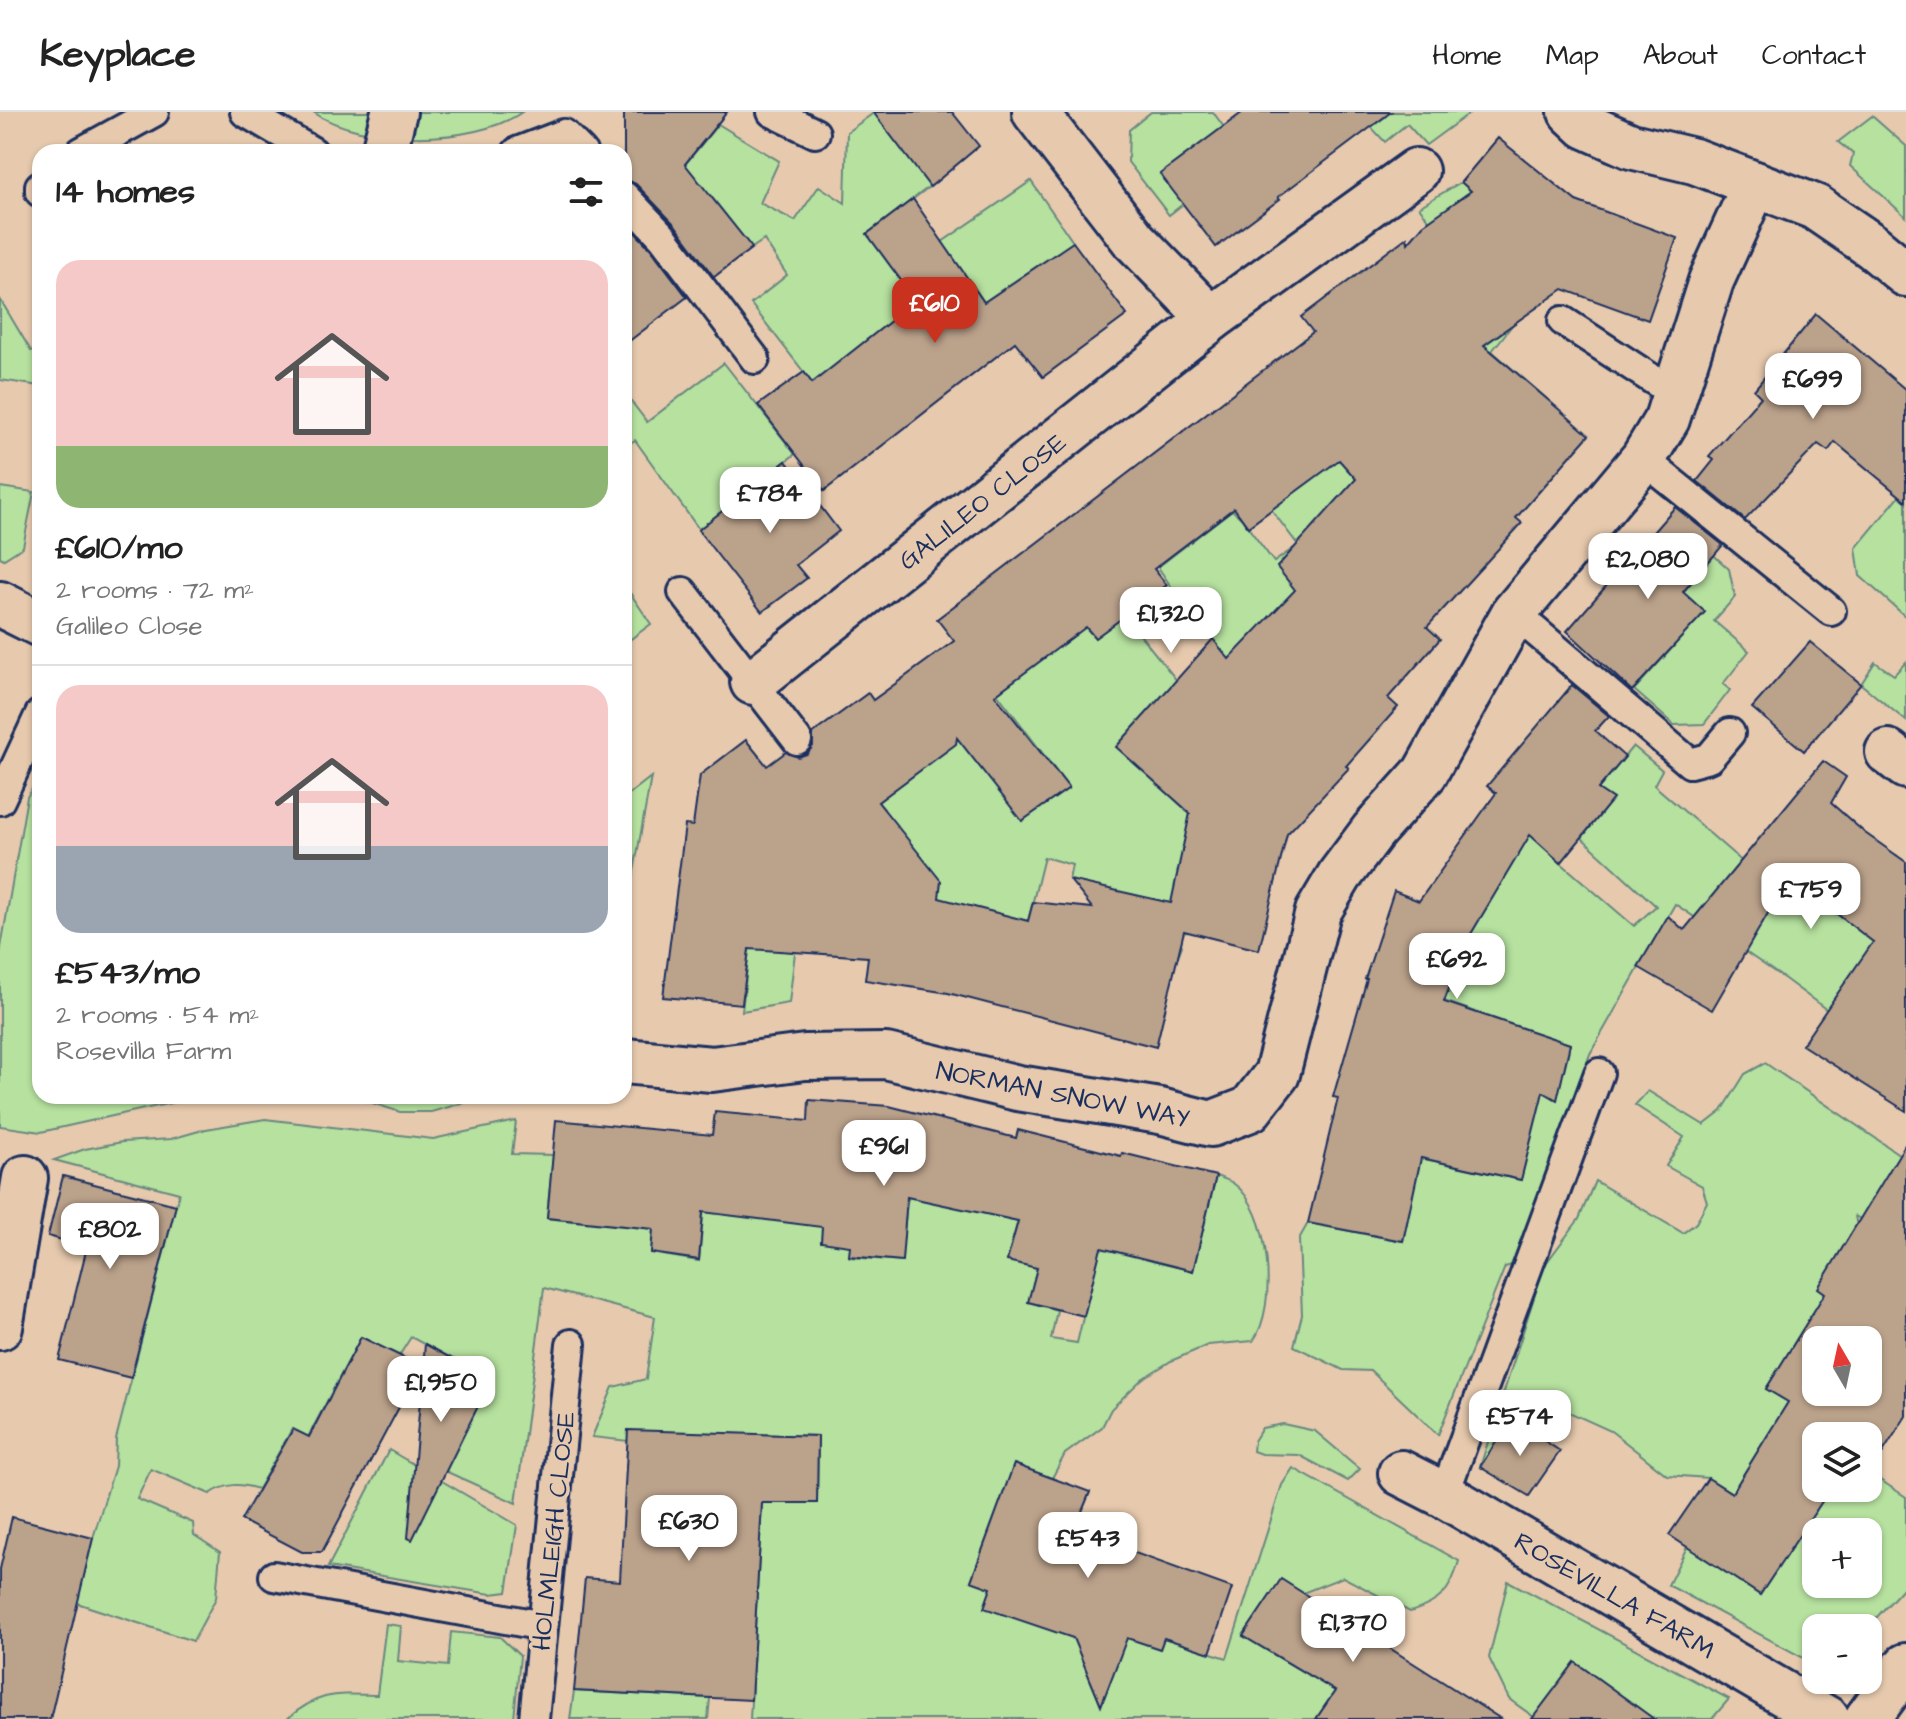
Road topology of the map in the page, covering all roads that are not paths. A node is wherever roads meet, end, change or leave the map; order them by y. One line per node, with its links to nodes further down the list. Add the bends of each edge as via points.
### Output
1 (154, 112): 8 (lane)
2 (245, 112): 9 (lane)
3 (394, 112): 10 (street)
4 (772, 112): 7 (lane)
5 (1035, 112): 17 (street, via 1134,240)
6 (1571, 112): 14 (street, via 1586,126 1631,146 1694,161)
7 (815, 133)
8 (96, 144)
9 (299, 144)
10 (386, 144)
11 (538, 144): 12 (lane, via 564,134)
12 (574, 144)
13 (1416, 171): 17 (street, GALILEO CLOSE)
14 (1755, 184): 16 (street, via 1815,207); 20 (street, NORMAN SNOW WAY, via 1711,281)
15 (632, 204): 19 (lane)
16 (1906, 274)
17 (1211, 319): 27 (street, GALILEO CLOSE)
18 (1563, 321): 20 (lane)
19 (755, 359)
20 (1675, 394): 21 (street, NORMAN SNOW WAY)
21 (1643, 459): 24 (lane); 25 (street, NORMAN SNOW WAY)
22 (683, 592): 27 (lane)
23 (0, 604): 26 (street)
24 (1831, 611)
25 (1514, 613): 29 (lane, via 1690,763 1709,758); 32 (street, NORMAN SNOW WAY, via 1425,773 1373,831 1318,912 1277,1074 1250,1109 1211,1124 1018,1088 886,1056 805,1057 712,1069)
26 (32, 620)
27 (753, 682): 30 (lane)
28 (32, 731): 31 (lane)
29 (1730, 733)
30 (797, 740)
31 (0, 800)
32 (632, 1062)
33 (1599, 1073): 38 (lane)
34 (25, 1178): 35 (street)
35 (0, 1327)
36 (571, 1344): 40 (lane, HOLMLEIGH CLOSE)
37 (1401, 1473): 38 (street, ROSEVILLA FARM)
38 (1444, 1495): 43 (street, ROSEVILLA FARM)
39 (274, 1576): 40 (lane)
40 (543, 1626): 42 (lane, HOLMLEIGH CLOSE)
41 (1906, 1666): 44 (street)
42 (534, 1719)
43 (1827, 1719)
44 (1867, 1719)

